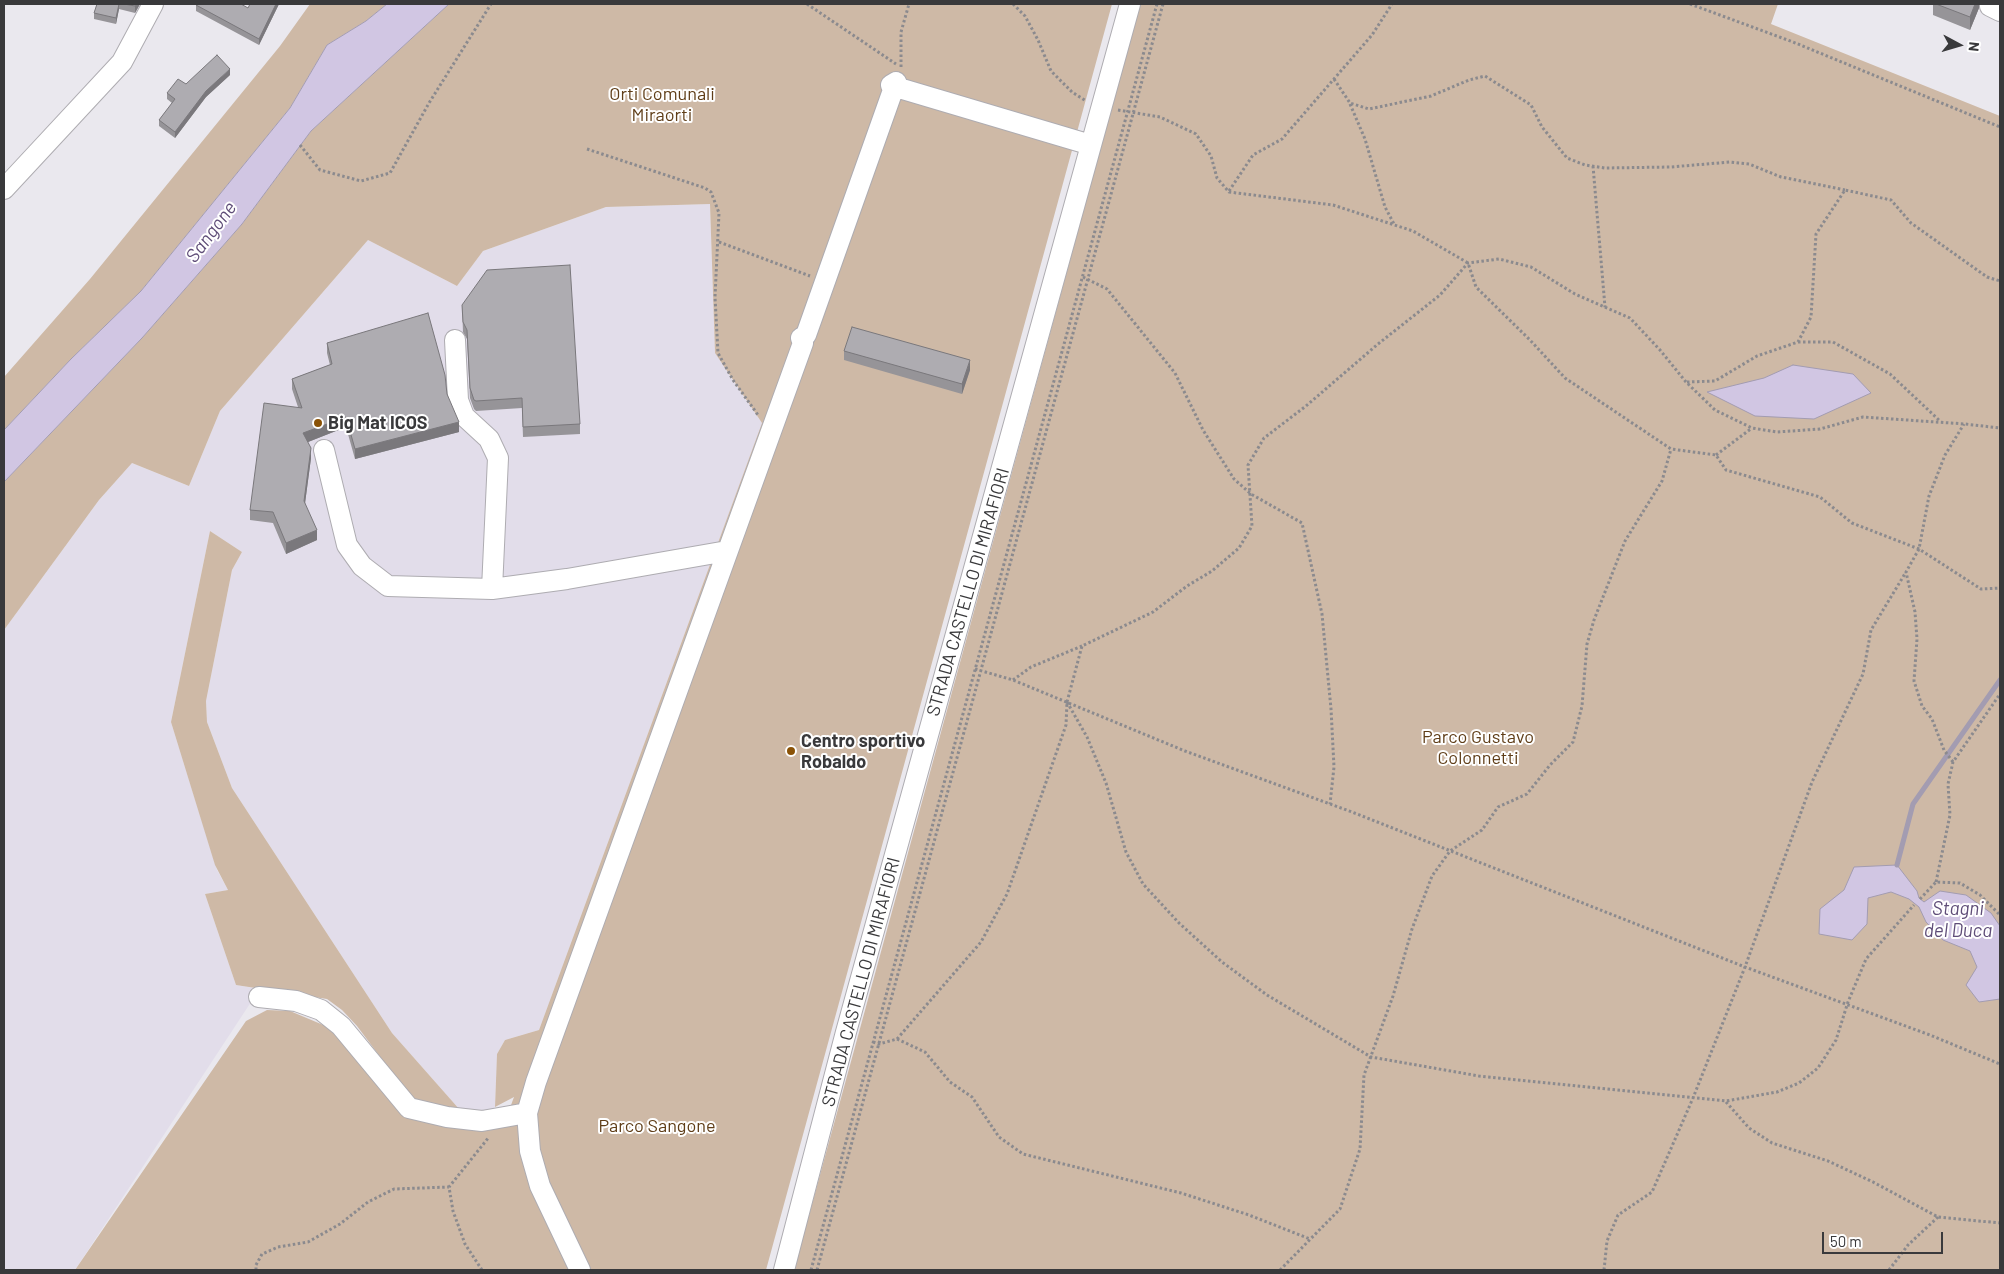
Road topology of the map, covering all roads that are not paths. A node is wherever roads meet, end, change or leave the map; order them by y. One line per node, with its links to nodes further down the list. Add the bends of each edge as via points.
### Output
1 (153, 4): 4 (street, via 122,62)
2 (1130, 4): 3 (street, STRADA CASTELLO DI MIRAFIORI)
3 (1091, 145): 7 (street, via 896,89); 12 (street, STRADA CASTELLO DI MIRAFIORI)
4 (4, 189)
5 (455, 340): 8 (street, via 458,400 464,416 489,439 498,458)
6 (324, 450): 8 (street, via 347,546 362,566 388,586)
7 (727, 551): 8 (street); 10 (street)
8 (492, 589)
9 (259, 997): 10 (street, via 296,1001 321,1010 342,1026 409,1108 482,1121)
10 (527, 1113): 11 (street, via 530,1151 540,1186)
11 (580, 1270)
12 (784, 1270)

